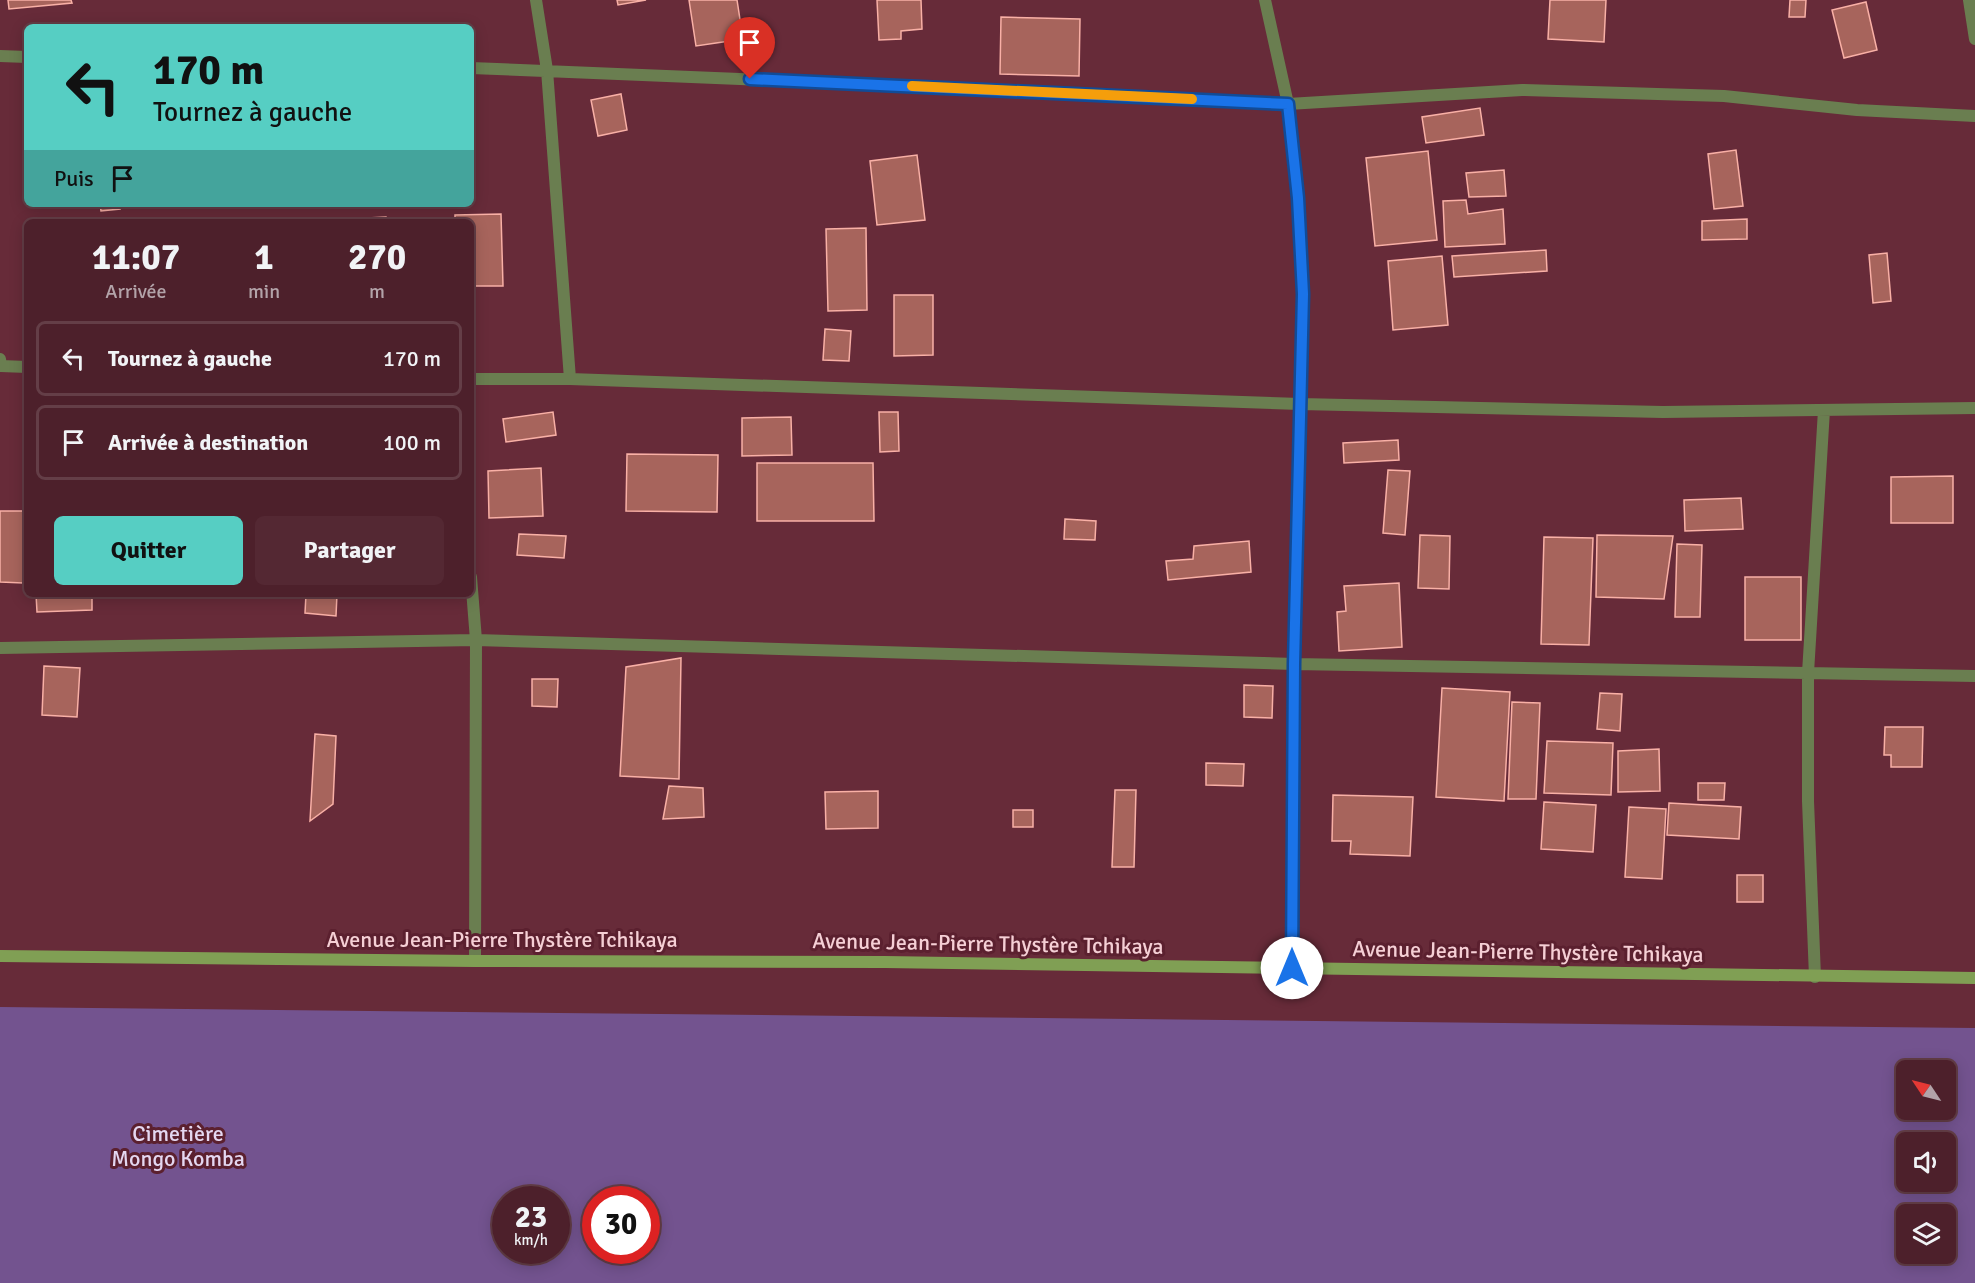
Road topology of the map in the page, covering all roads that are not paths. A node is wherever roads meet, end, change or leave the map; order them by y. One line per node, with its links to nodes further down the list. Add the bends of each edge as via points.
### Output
1 (536, 0): 8 (street)
2 (1265, 0): 9 (street)
3 (1969, 0): 4 (street)
4 (1975, 39)
5 (0, 56): 6 (street)
6 (24, 57)
7 (474, 68): 8 (street)
8 (547, 70): 9 (street); 14 (street)
9 (1288, 104): 10 (street, via 1522,90 1724,96 1857,110); 15 (street, via 1303,294)
10 (1975, 116)
11 (0, 363): 12 (street)
12 (24, 366)
13 (474, 379): 14 (street)
14 (570, 379): 15 (street)
15 (1300, 404): 17 (street, via 1663,412); 21 (street)
16 (1975, 408): 17 (street)
17 (1824, 410): 22 (street)
18 (473, 597): 19 (street)
19 (476, 640): 20 (street); 21 (street); 25 (street)
20 (0, 648)
21 (1294, 664): 22 (street); 26 (street)
22 (1808, 673): 23 (street); 27 (street)
23 (1975, 676)
24 (0, 956): 25 (street, Avenue Jean-Pierre Thystère Tchikaya)
25 (475, 961): 26 (street, Avenue Jean-Pierre Thystère Tchikaya)
26 (1292, 968): 27 (street, Avenue Jean-Pierre Thystère Tchikaya)
27 (1815, 977): 28 (street, Avenue Jean-Pierre Thystère Tchikaya)
28 (1975, 978)

